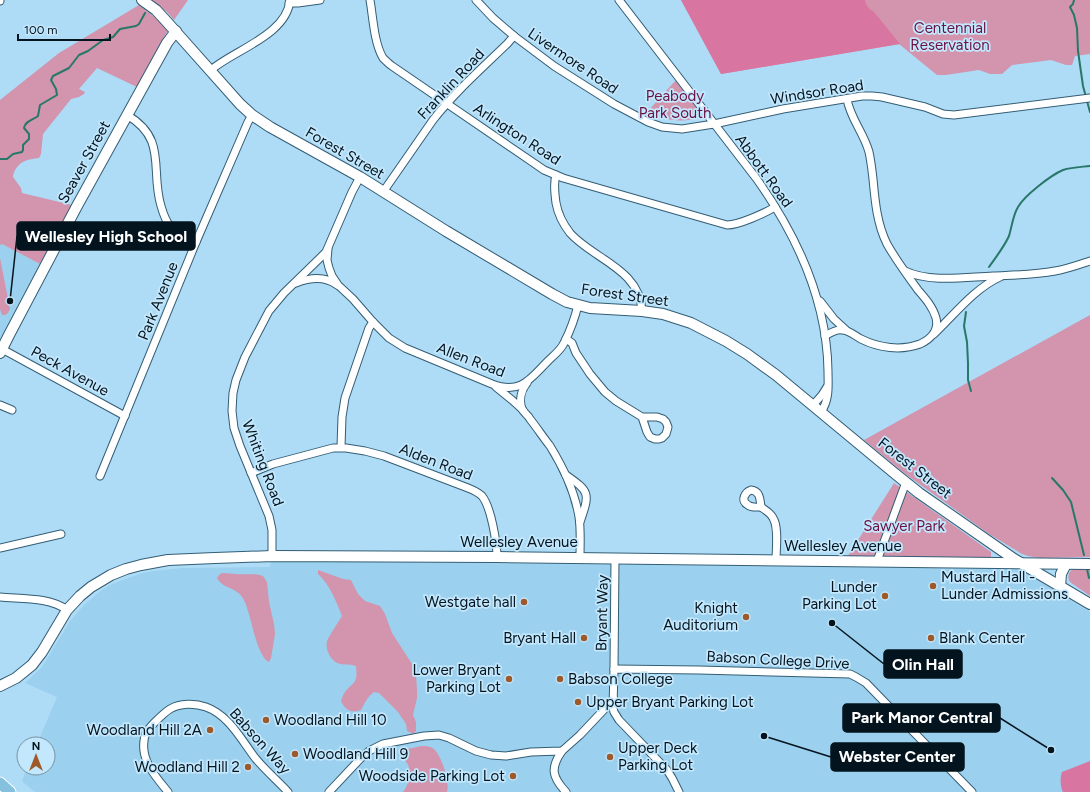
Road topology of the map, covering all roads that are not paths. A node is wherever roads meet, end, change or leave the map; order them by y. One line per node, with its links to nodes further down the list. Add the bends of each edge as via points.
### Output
1 (142, 0): 7 (street, Forest Street)
2 (320, 0): 6 (street, via 298,3)
3 (370, 0): 12 (street, Arlington Road, via 376,37 383,57)
4 (476, 0): 8 (street, Livermore Road)
5 (619, 0): 15 (street, Abbott Road)
6 (290, 1): 9 (street, via 285,16 274,28)
7 (176, 31): 9 (street, Forest Street); 13 (street, Seaver Street)
8 (514, 36): 12 (street, Franklin Road); 15 (street, Livermore Road, via 597,94 648,122 676,129)
9 (210, 70): 14 (street, Forest Street)
10 (1090, 98): 11 (street, Windsor Road, via 954,115 877,96)
11 (847, 99): 15 (street, Windsor Road); 23 (street, via 869,154 881,229 889,248)
12 (447, 104): 16 (street, Arlington Road, via 539,167); 18 (street, Franklin Road)
13 (127, 115): 20 (street, via 142,128 154,146 158,193 166,221 176,231); 35 (street, Seaver Street)
14 (252, 115): 17 (street, Forest Street); 20 (street, Park Avenue)
15 (714, 124): 19 (street, Abbott Road)
16 (556, 175): 19 (street, Arlington Road, via 727,225 737,224); 29 (street, via 555,197 565,225 575,238 629,279 638,293)
17 (360, 177): 18 (street, Forest Street); 21 (street, Whiting Road)
18 (383, 192): 28 (street, Forest Street, via 552,294)
19 (775, 207): 27 (street, Abbott Road, via 800,253)
20 (196, 242): 42 (street, Park Avenue)
21 (328, 247): 25 (street, Whiting Road); 26 (street, Allen Road, via 329,268)
22 (1090, 261): 24 (street, via 1052,272)
23 (904, 271): 24 (street, via 937,278); 32 (street, via 934,312 936,329)
24 (1003, 275): 32 (street, via 977,291)
25 (294, 284): 26 (street, Allen Road, via 319,279); 45 (street, Whiting Road, via 266,316 245,357 234,387 233,422)
26 (338, 285): 30 (street, Allen Road)
27 (815, 292): 31 (street, via 829,314); 33 (street, Abbott Road)
28 (578, 305): 29 (street, Forest Street); 34 (street)
29 (642, 311): 39 (street, Forest Street, via 677,318 719,337 765,367)
30 (373, 322): 37 (street, Allen Road, via 389,338 405,348); 44 (street, via 345,398)
31 (846, 330): 32 (street, via 867,342 892,348 919,344); 33 (street, via 837,330)
32 (933, 335)
33 (825, 336): 39 (street, Abbott Road, via 828,384)
34 (566, 339): 36 (street); 43 (street, via 572,343 576,353 601,388)
35 (1, 351): 42 (street, Peck Avenue)
36 (527, 382): 37 (street, Allen Road, via 511,387); 41 (street, via 521,394)
37 (492, 384): 41 (street)
38 (0, 405): 40 (street)
39 (817, 408): 48 (street, Forest Street)
40 (12, 410)
41 (523, 410): 46 (street, via 555,455)
42 (125, 416): 47 (street, Park Avenue)
43 (642, 417)
44 (341, 448): 45 (street, Alden Road, via 273,464); 54 (street, Alden Road, via 358,449 391,458 479,494 489,512)
45 (251, 473): 53 (street, Whiting Road, via 271,520)
46 (565, 475): 50 (street); 50 (street, via 583,487 586,493 586,506)
47 (100, 476)
48 (906, 482): 58 (street); 59 (street, Forest Street)
49 (761, 507): 57 (street, via 775,521)
50 (580, 523): 55 (street)
51 (61, 534): 52 (street)
52 (0, 548)
53 (272, 556): 54 (street, Wellesley Avenue); 65 (street, Wellesley Avenue, via 168,560 133,567 96,584)
54 (497, 557): 55 (street, Wellesley Avenue)
55 (580, 558): 56 (street, Wellesley Avenue)
56 (616, 558): 57 (street, Wellesley Avenue); 66 (street, Bryant Way)
57 (776, 560): 58 (street, Wellesley Avenue)
58 (877, 561): 59 (street, Wellesley Avenue)
59 (1020, 563): 60 (street, Wellesley Avenue); 62 (street, Forest Street)
60 (1066, 564): 61 (street, Wellesley Avenue); 62 (street, via 1060,575)
61 (1090, 564)
62 (1060, 586): 64 (street, Forest Street)
63 (0, 597): 65 (street, via 44,600)
64 (1090, 604)
65 (67, 610): 67 (street, Wellesley Avenue, via 34,662 20,676)
66 (614, 669): 68 (street); 77 (street, Babson College Drive, via 850,674 866,684)
67 (0, 686)
68 (614, 699): 69 (street); 76 (street, via 614,712 667,770)
69 (562, 751): 74 (street, via 491,755 439,735 424,736 383,744 369,751); 75 (street, via 554,766 554,775 557,783)
70 (0, 784): 71 (main road)
71 (10, 792)
72 (168, 792): 73 (street, Babson Way, via 149,767 144,740 148,730 170,709 193,704 218,713 230,724 257,760)
73 (288, 792)
74 (329, 792)
75 (566, 792)
76 (679, 792)
77 (972, 792)

